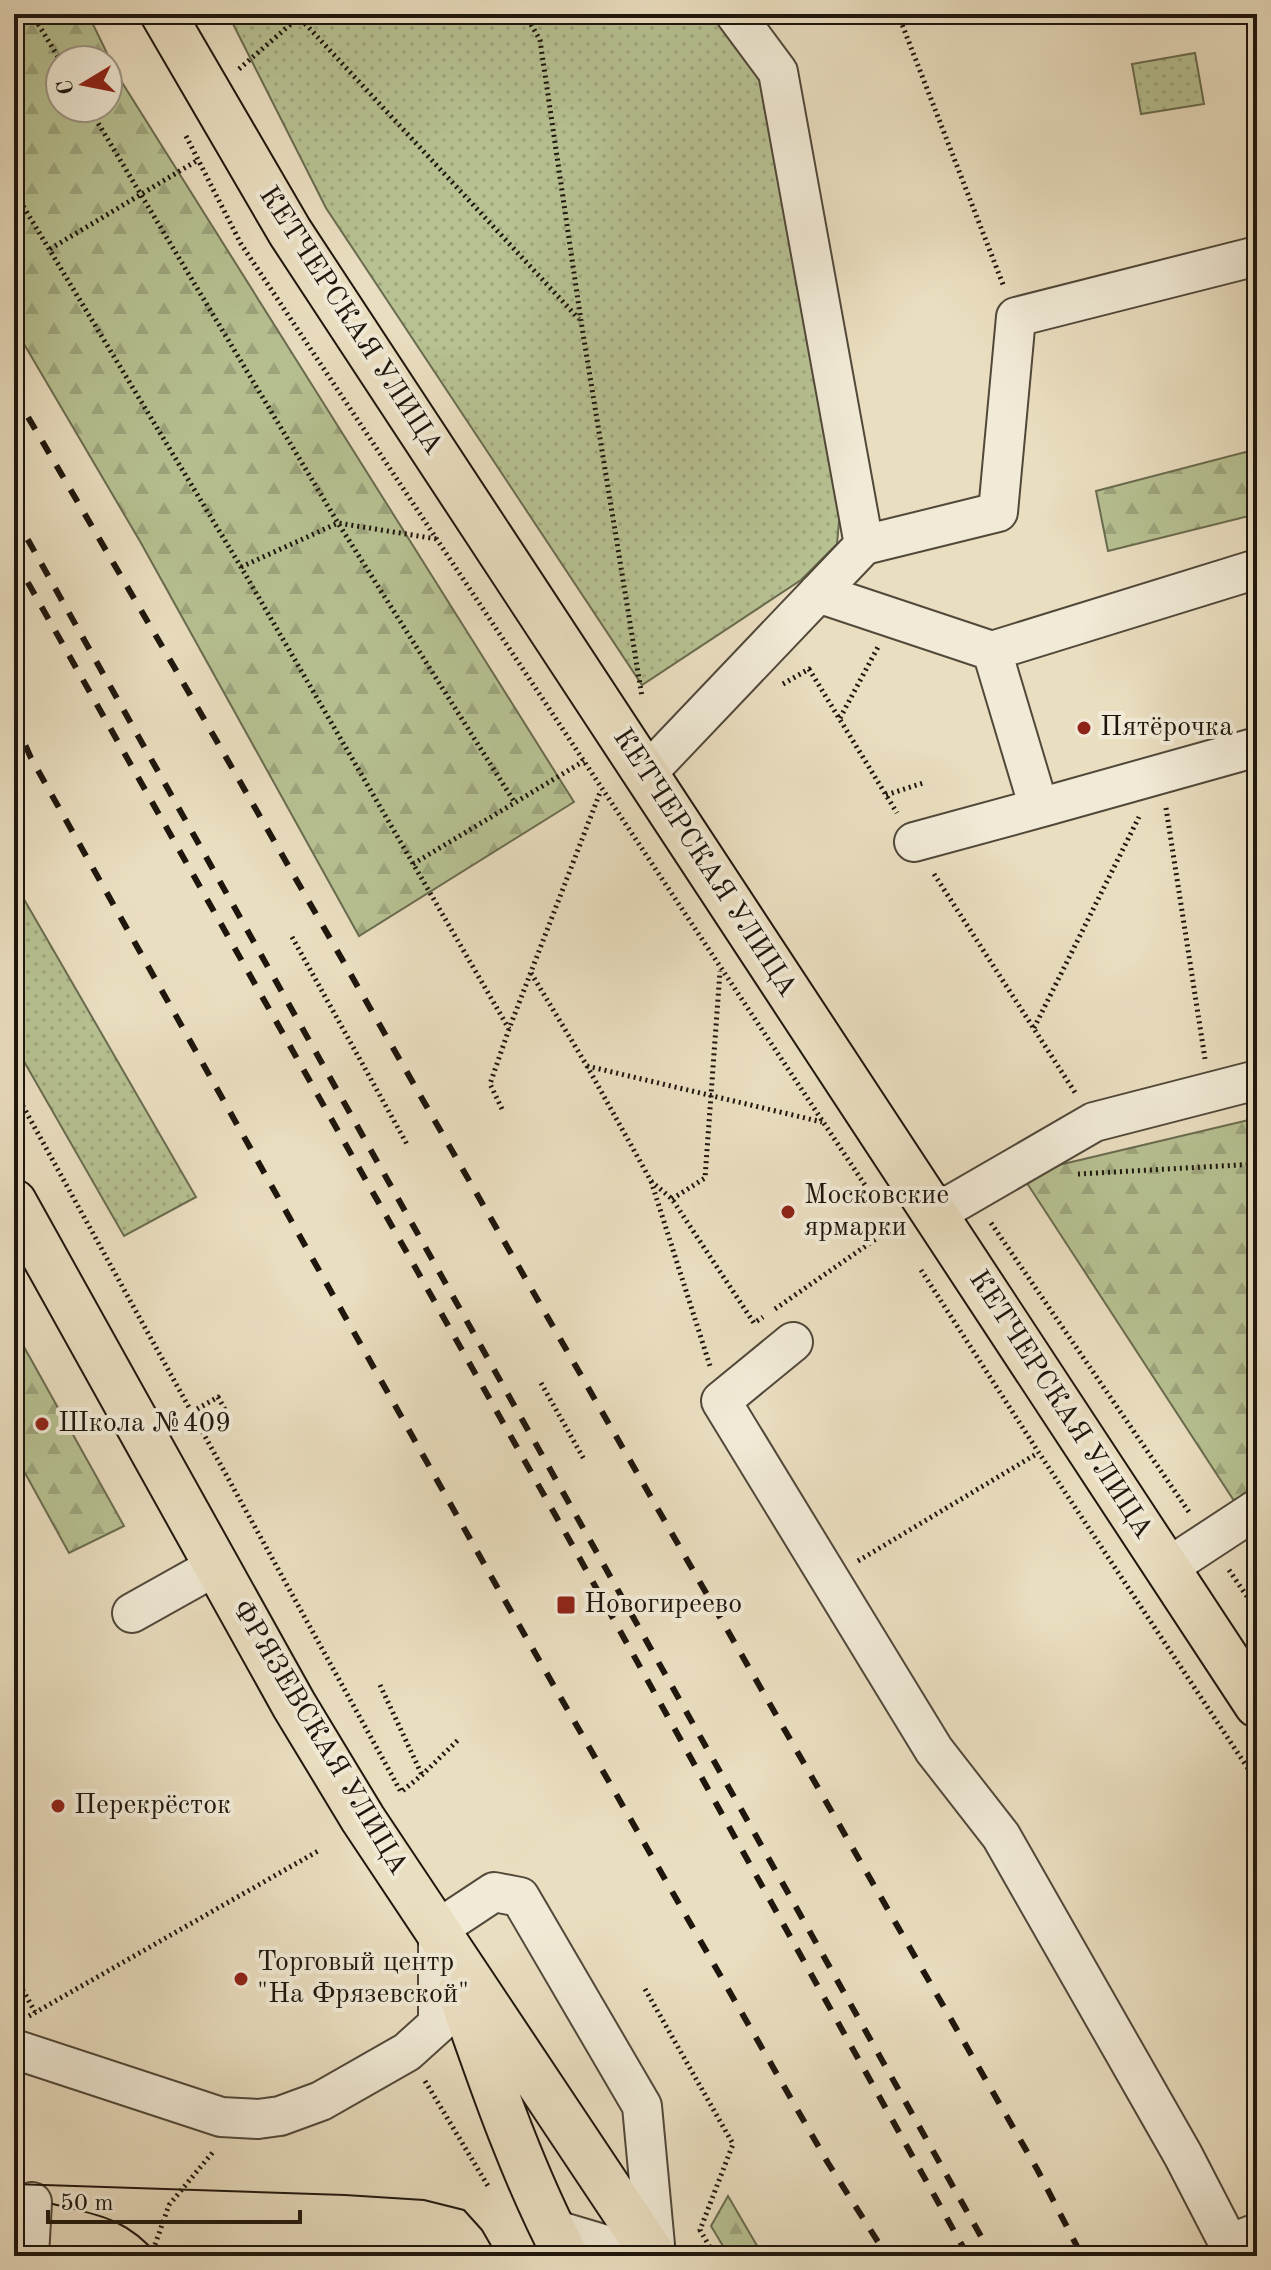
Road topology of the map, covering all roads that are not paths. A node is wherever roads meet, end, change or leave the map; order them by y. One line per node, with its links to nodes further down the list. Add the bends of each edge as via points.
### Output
1 (163, 14): 9 (main road, КЕТЧЕРСКАЯ УЛИЦА, via 290,232)
2 (735, 14): 4 (street, via 778,72)
3 (1257, 256): 4 (street, via 1016,317 998,512)
4 (864, 545): 6 (street)
5 (1257, 569): 7 (street)
6 (818, 593): 7 (street); 9 (street)
7 (992, 651): 10 (street)
8 (1257, 747): 10 (street)
9 (657, 763): 14 (main road, КЕТЧЕРСКАЯ УЛИЦА)
10 (1039, 808): 11 (street)
11 (914, 842)
12 (1257, 1080): 14 (street, via 1094,1122)
13 (14, 1202): 17 (main road, ФРЯЗЕВСКАЯ УЛИЦА)
14 (935, 1214): 18 (main road, КЕТЧЕРСКАЯ УЛИЦА)
15 (793, 1342): 25 (street, via 721,1401 934,1750 1001,1836 1183,2155)
16 (1257, 1509): 18 (street)
17 (216, 1566): 19 (street); 21 (main road, ФРЯЗЕВСКАЯ УЛИЦА, via 347,1793)
18 (1167, 1568): 20 (main road, КЕТЧЕРСКАЯ УЛИЦА)
19 (132, 1613)
20 (1257, 1705)
21 (438, 1929): 22 (street, via 438,2024 407,2052 321,2101 280,2116 239,2119 194,2109); 24 (main road, via 503,2114); 28 (main road, ФРЯЗЕВСКАЯ УЛИЦА); 28 (street, via 494,1892 520,1897 642,2106)
22 (19, 2034)
23 (33, 2203): 26 (street)
24 (559, 2243): 27 (street)
25 (1240, 2244)
26 (29, 2256)
27 (643, 2256)
28 (655, 2256)

